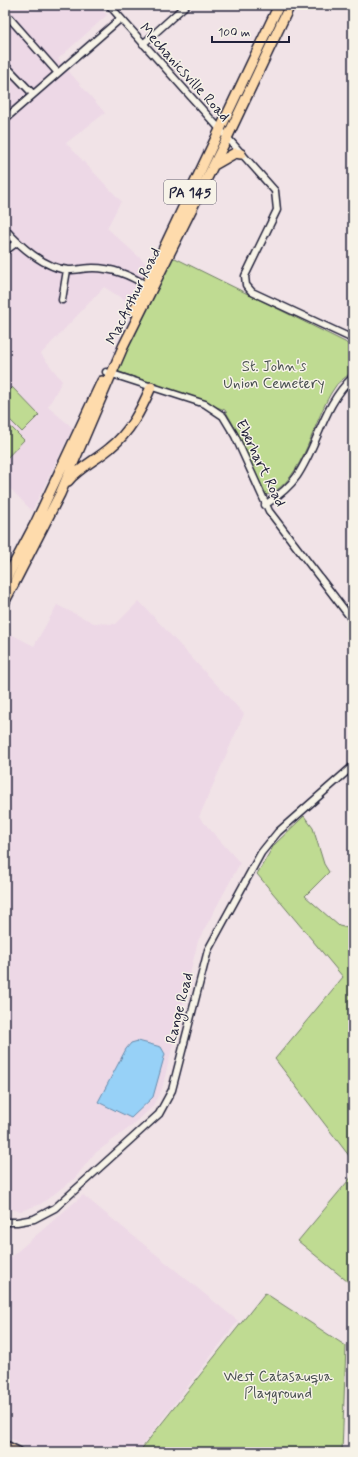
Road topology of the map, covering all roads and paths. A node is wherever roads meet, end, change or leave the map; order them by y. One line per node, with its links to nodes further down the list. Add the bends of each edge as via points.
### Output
1 (109, 5): 6 (street, Mechanicsville Road)
2 (186, 5): 7 (street)
3 (279, 5): 12 (highway, MacArthur Road / PA 145)
4 (290, 5): 13 (highway, MacArthur Road / PA 145)
5 (5, 13): 9 (street)
6 (120, 19): 7 (street, Mechanicsville Road); 9 (street)
7 (143, 44): 12 (street, Mechanicsville Road)
8 (5, 65): 10 (street)
9 (58, 73): 10 (street)
10 (33, 94): 11 (street)
11 (5, 119)
12 (219, 130): 13 (street, Mechanicsville Road); 20 (highway, MacArthur Road / PA 145)
13 (227, 138): 14 (street, Mechanicsville Road); 15 (highway, MacArthur Road / PA 145)
14 (241, 154): 15 (highway, via 235,152); 22 (street, Mechanicsville Road, via 275,191 277,210 245,276 246,285 252,292)
15 (213, 166): 25 (highway, MacArthur Road / PA 145)
16 (5, 229): 17 (street)
17 (16, 243): 18 (street); 19 (street, via 40,259)
18 (5, 251)
19 (67, 270): 20 (street, via 115,270); 21 (street)
20 (146, 285): 25 (highway, MacArthur Road / PA 145)
21 (62, 300)
22 (344, 334): 23 (street, Mechanicsville Road); 24 (street)
23 (353, 339)
24 (353, 344)
25 (109, 373): 27 (street, Eberhart Road); 28 (highway, MacArthur Road / PA 145); 30 (highway, MacArthur Road / PA 145)
26 (353, 377): 29 (street, via 336,394 297,475 284,491)
27 (151, 387): 28 (highway, via 135,420 124,435 111,448 73,475); 29 (street, Eberhart Road, via 205,404 223,416 235,436)
28 (60, 494): 31 (highway, MacArthur Road / PA 145)
29 (265, 504): 32 (street, Eberhart Road, via 275,521)
30 (5, 581)
31 (5, 601)
32 (353, 622)
33 (353, 766): 34 (street, Range Road, via 278,832 261,853 208,950 172,1090 159,1114 48,1213 26,1222)
34 (5, 1222)
35 (5, 1445): 36 (main road)
36 (19, 1452)

